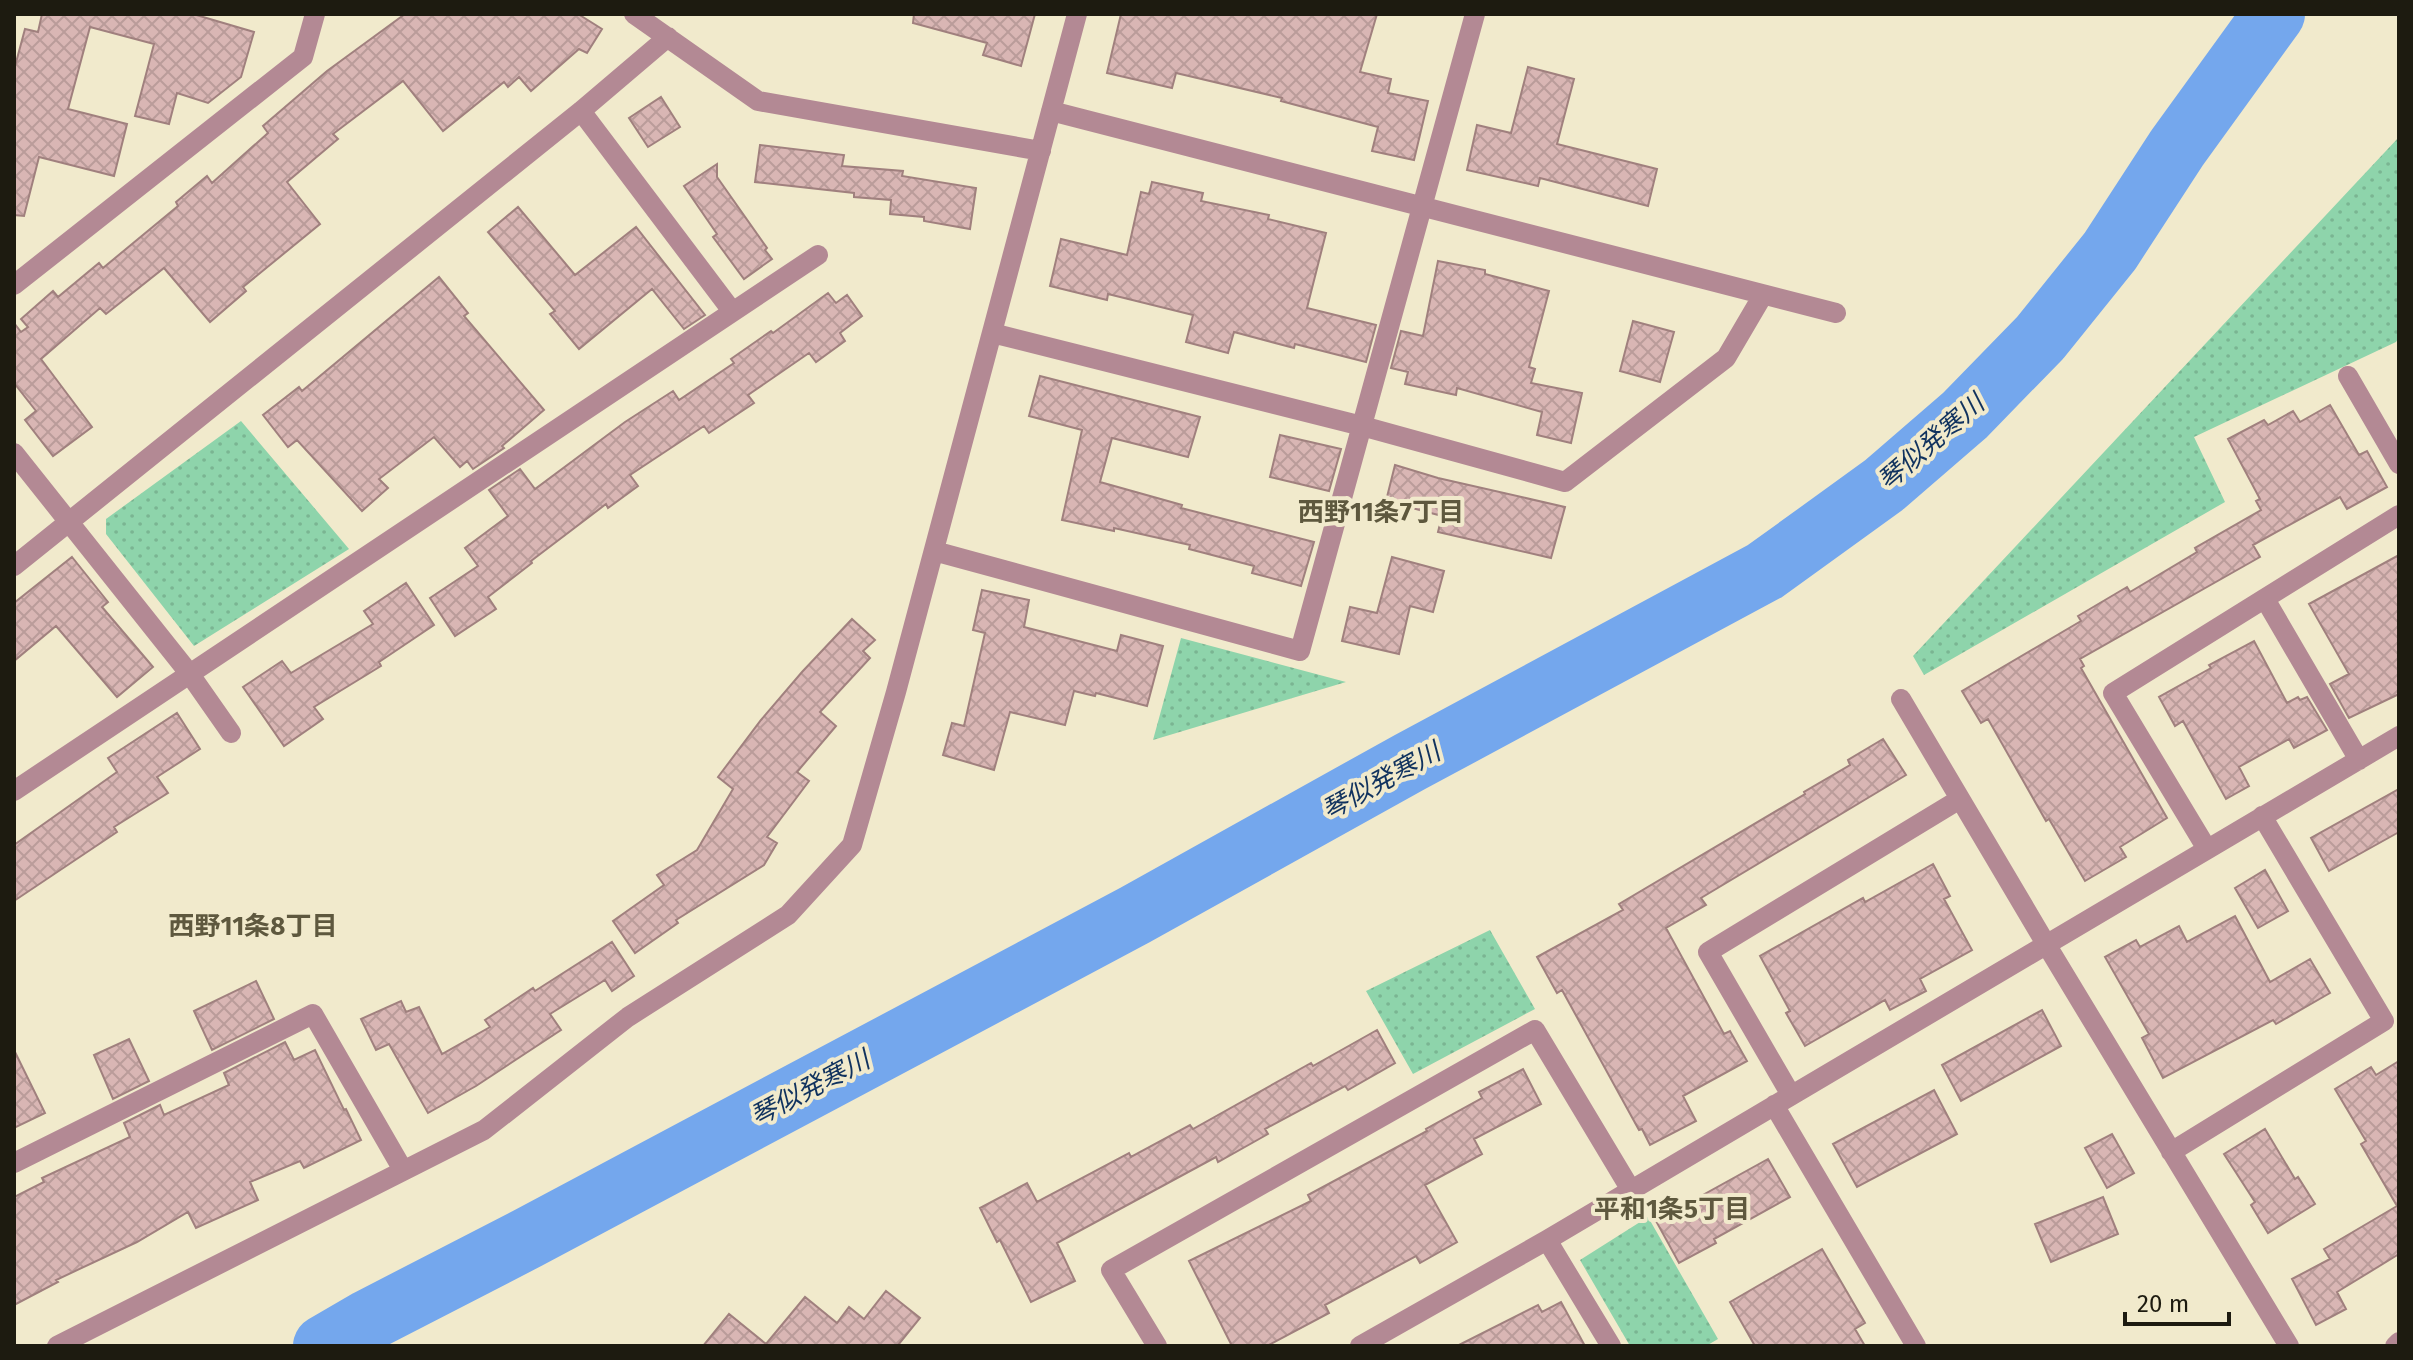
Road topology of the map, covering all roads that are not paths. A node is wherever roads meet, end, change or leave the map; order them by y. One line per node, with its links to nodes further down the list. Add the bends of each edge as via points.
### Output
1 (315, 14): 11 (street, via 303,57)
2 (634, 14): 5 (street)
3 (1077, 14): 7 (street)
4 (1475, 14): 9 (street)
5 (668, 37): 6 (street); 8 (street, via 758,101)
6 (581, 111): 13 (street); 21 (street)
7 (1051, 111): 8 (street); 9 (street)
8 (1041, 151): 15 (street)
9 (1422, 208): 12 (street); 17 (street)
10 (818, 255): 13 (street)
11 (14, 285)
12 (1763, 295): 14 (street); 17 (street, via 1726,358 1565,482)
13 (732, 311): 25 (street)
14 (1836, 313)
15 (992, 333): 17 (street); 22 (street)
16 (2348, 376): 19 (street)
17 (1362, 426): 22 (street, via 1300,651)
18 (14, 453): 21 (street)
19 (2399, 464)
20 (2399, 515): 24 (street)
21 (68, 521): 23 (street); 25 (street)
22 (934, 551): 38 (street, via 852,845 788,915 628,1017 484,1130)
23 (14, 566)
24 (2265, 599): 29 (street); 33 (street, via 2113,693)
25 (189, 673): 27 (street); 30 (street)
26 (1901, 699): 31 (street)
27 (231, 733)
28 (2399, 736): 29 (street)
29 (2359, 760): 32 (street)
30 (14, 791)
31 (1960, 799): 34 (street); 35 (street, via 1708,952)
32 (2262, 816): 33 (street); 36 (street, via 2384,1021)
33 (2207, 849): 34 (street)
34 (2046, 944): 35 (street); 36 (street)
35 (1782, 1100): 39 (street); 45 (street)
36 (2171, 1152): 46 (street)
37 (14, 1163): 38 (street, via 313,1014)
38 (403, 1170): 41 (street)
39 (1631, 1190): 40 (street); 42 (street, via 1535,1030 1111,1270)
40 (1547, 1240): 43 (street); 44 (street)
41 (57, 1346)
42 (1157, 1346)
43 (1360, 1346)
44 (1611, 1346)
45 (1916, 1346)
46 (2289, 1346)

